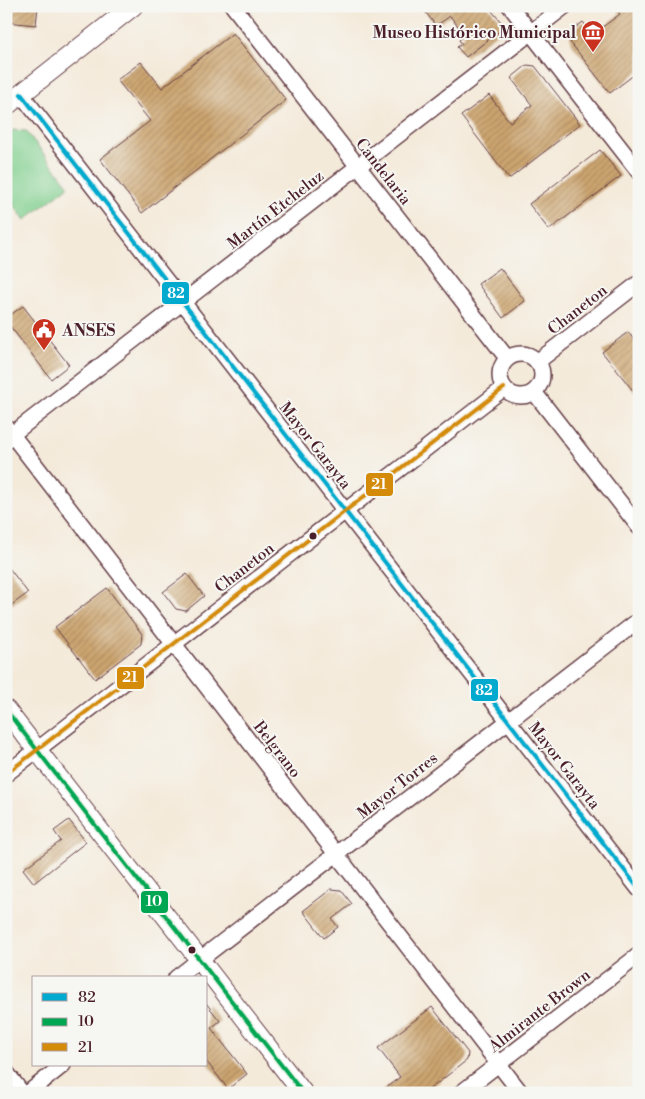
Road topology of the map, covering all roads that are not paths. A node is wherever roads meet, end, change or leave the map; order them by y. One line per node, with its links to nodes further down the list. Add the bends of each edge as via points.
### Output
1 (233, 6): 8 (street, Candelaria)
2 (510, 6): 5 (street)
3 (566, 6): 5 (street, Martín Etcheluz)
4 (122, 10): 6 (main road)
5 (531, 33): 8 (street, Martín Etcheluz); 9 (street)
6 (21, 94): 7 (main road); 11 (street, Mayor Garayta)
7 (6, 106)
8 (358, 167): 11 (street, Martín Etcheluz); 12 (street, Candelaria)
9 (639, 172)
10 (639, 283): 13 (street, Chaneton)
11 (183, 302): 16 (street, Martín Etcheluz); 17 (street, Mayor Garayta)
12 (508, 358): 13 (street, via 520,354); 14 (street, via 500,369 500,382)
13 (537, 362): 15 (street, via 542,374)
14 (504, 388): 15 (street, via 514,396); 17 (street, Chaneton)
15 (534, 392): 18 (street)
16 (8, 434): 20 (street, Belgrano)
17 (345, 511): 20 (street, Chaneton); 22 (street, Mayor Garayta)
18 (639, 527)
19 (639, 620): 22 (street, Mayor Torres)
20 (174, 644): 23 (street, Chaneton); 25 (street, Belgrano)
21 (6, 710): 23 (main road)
22 (508, 721): 25 (street, Mayor Torres); 26 (street, Mayor Garayta)
23 (37, 750): 24 (street, Chaneton); 28 (main road)
24 (6, 774)
25 (336, 854): 28 (street, Mayor Torres); 30 (street, Belgrano)
26 (639, 889)
27 (639, 955): 30 (street, Almirante Brown)
28 (200, 960): 29 (street, Mayor Torres); 35 (main road)
29 (179, 976)
30 (499, 1064): 36 (street, Almirante Brown); 37 (street, Belgrano)
31 (62, 1066): 34 (street)
32 (6, 1072): 33 (street)
33 (22, 1093)
34 (28, 1093)
35 (303, 1093)
36 (461, 1093)
37 (521, 1093)

